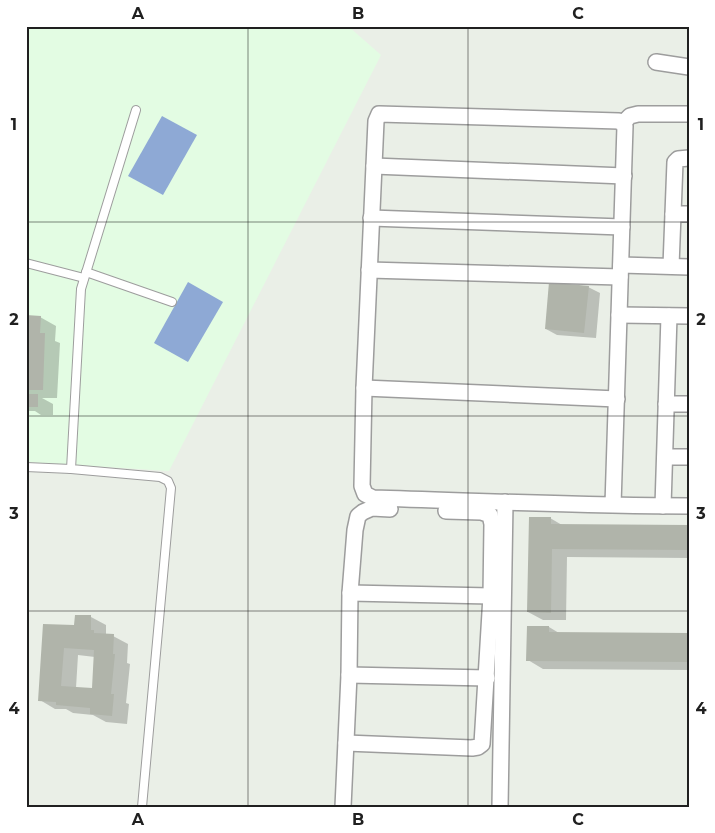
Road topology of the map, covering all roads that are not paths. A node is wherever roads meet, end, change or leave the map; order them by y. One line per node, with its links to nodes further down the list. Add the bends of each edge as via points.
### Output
1 (656, 62): 2 (street)
2 (689, 67)
3 (136, 110): 18 (lane)
4 (689, 114): 5 (street, via 638,114)
5 (623, 123): 7 (street, via 379,114); 8 (street, via 626,130)
6 (689, 158): 9 (street, via 675,162)
7 (374, 166): 8 (street); 11 (street)
8 (624, 176): 12 (street)
9 (673, 214): 10 (street); 14 (street)
10 (689, 214)
11 (371, 218): 12 (street); 16 (street)
12 (622, 227): 17 (street)
13 (26, 263): 18 (lane)
14 (671, 266): 15 (street); 17 (street)
15 (689, 267)
16 (369, 270): 17 (street); 23 (street)
17 (621, 271): 20 (street)
18 (84, 275): 19 (lane); 30 (lane)
19 (172, 302)
20 (619, 315): 21 (street); 24 (street)
21 (669, 316): 22 (street); 25 (street)
22 (689, 316)
23 (364, 388): 24 (street); 31 (street, via 362,486 365,494 373,498)
24 (617, 399): 32 (street)
25 (666, 404): 26 (street); 27 (street)
26 (689, 404)
27 (664, 457): 28 (street); 33 (street)
28 (689, 458)
29 (26, 467): 30 (lane)
30 (71, 469): 40 (lane, via 160,477 168,481 171,488)
31 (505, 502): 32 (street); 42 (street)
32 (613, 505): 33 (street)
33 (663, 506): 34 (street)
34 (689, 506)
35 (350, 593): 36 (street); 36 (street, via 356,522 358,516 372,508 490,515); 37 (street)
36 (491, 596): 38 (street)
37 (349, 675): 38 (street); 39 (street)
38 (487, 678): 39 (street, via 484,736 478,747)
39 (346, 744): 41 (street)
40 (142, 807)
41 (343, 807)
42 (500, 807)

